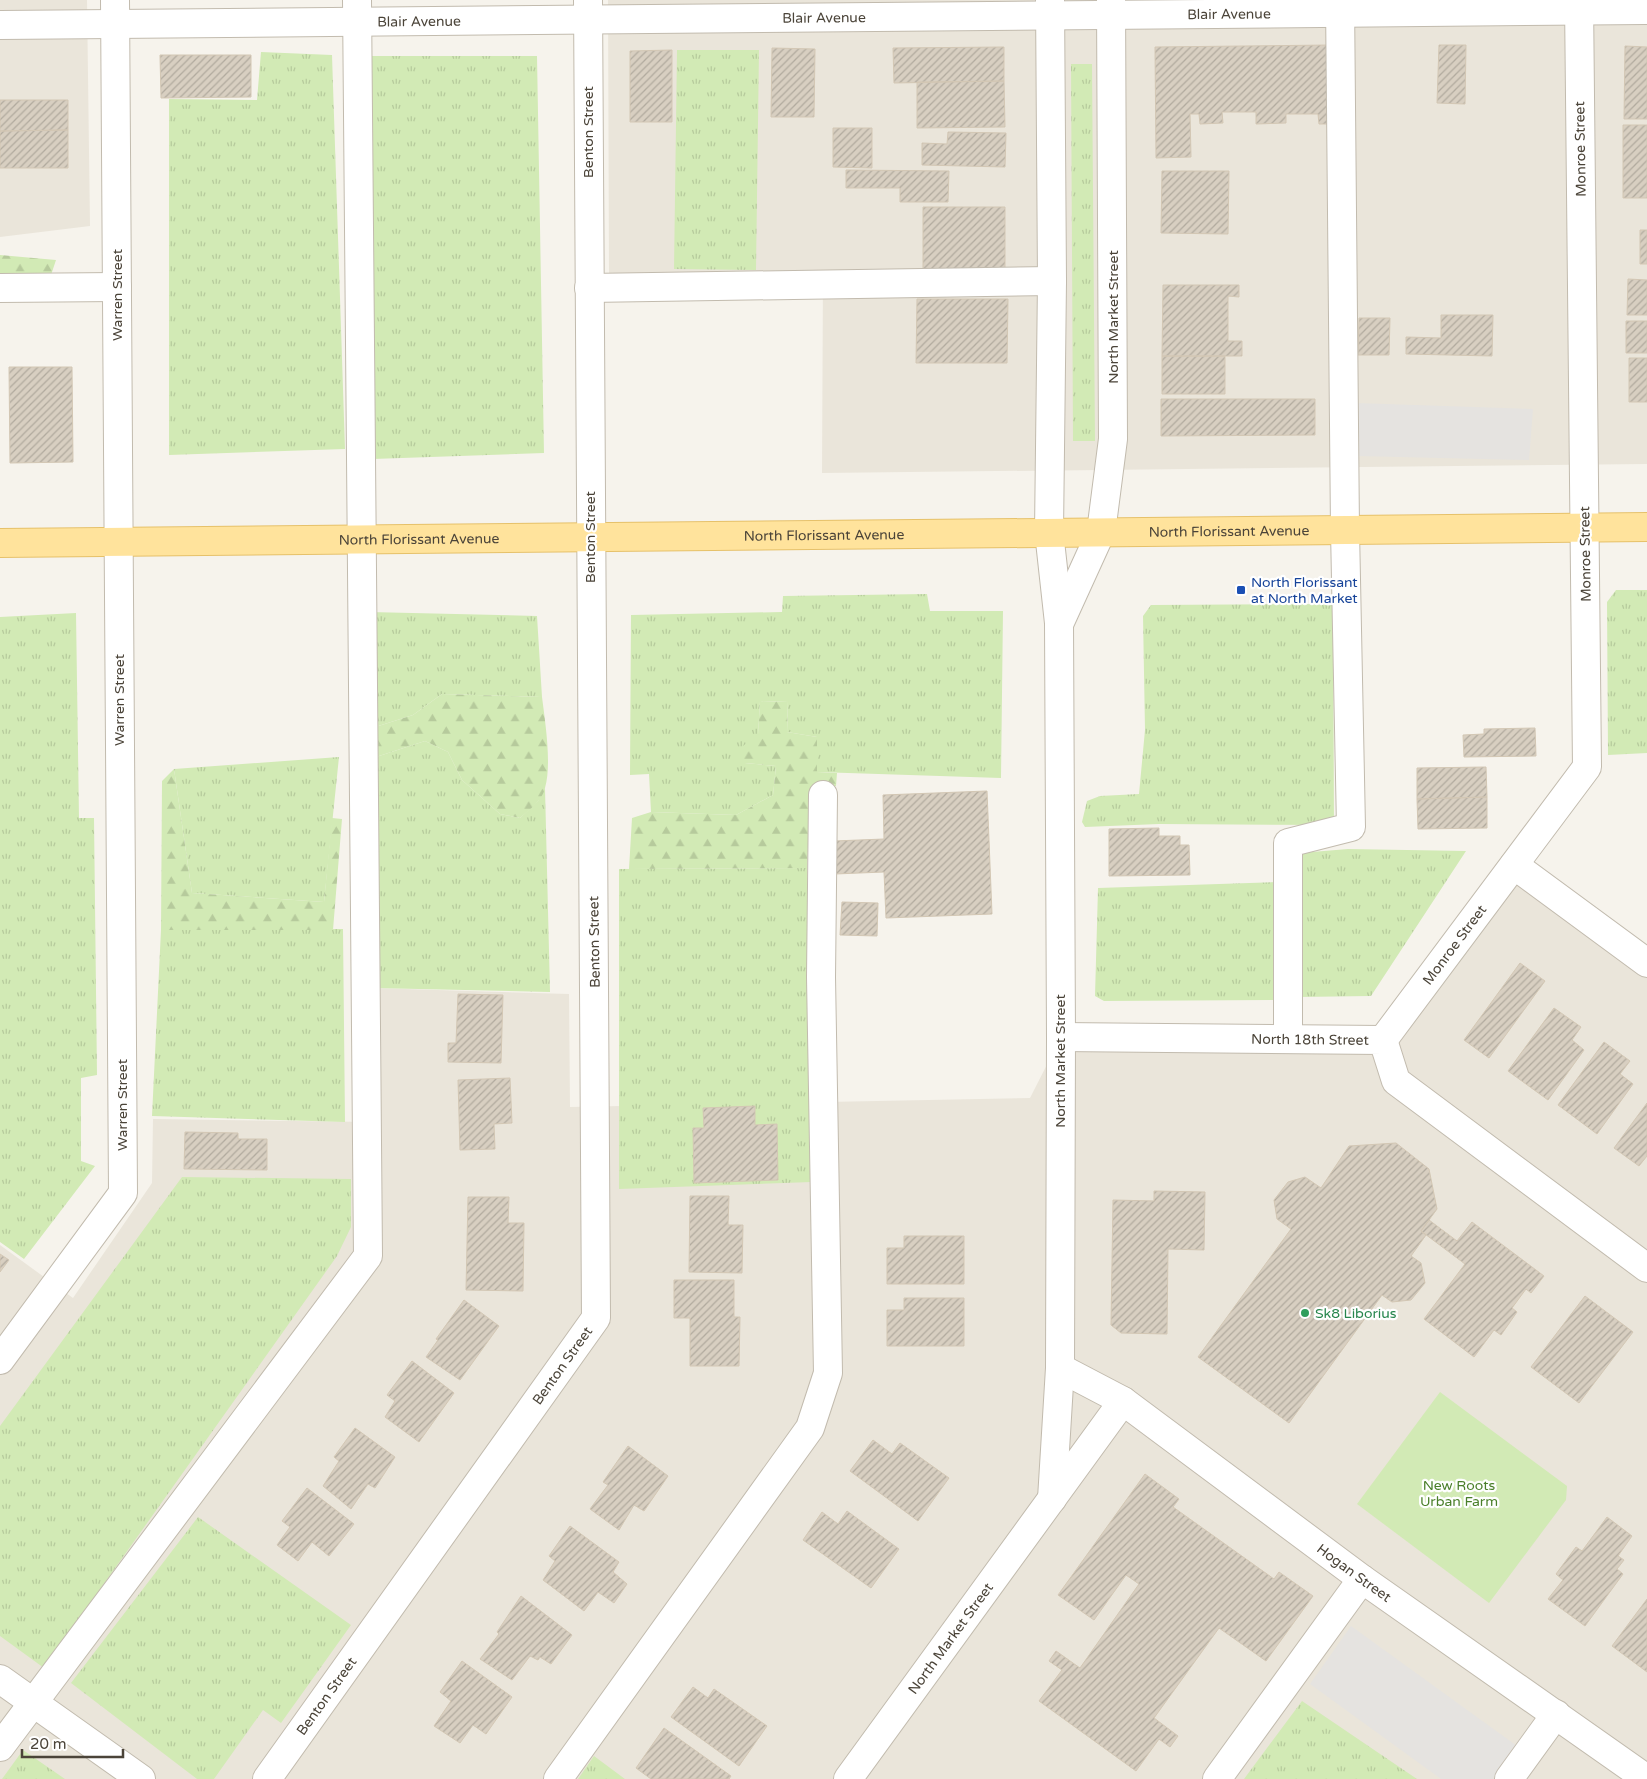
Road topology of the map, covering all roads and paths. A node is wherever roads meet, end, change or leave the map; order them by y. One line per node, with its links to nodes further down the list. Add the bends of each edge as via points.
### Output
1 (1579, 5): 2 (street, Blair Avenue); 7 (street, Blair Avenue); 16 (street, Monroe Street)
2 (1340, 6): 4 (street, Blair Avenue); 17 (street)
3 (1050, 8): 4 (street, Blair Avenue); 5 (street, Blair Avenue); 11 (street, North Market Street)
4 (1111, 8): 19 (street, North Market Street, via 1113,439)
5 (817, 9): 6 (street, Blair Avenue)
6 (588, 10): 8 (street, Blair Avenue); 14 (street, Benton Street)
7 (1647, 10)
8 (358, 11): 9 (street, Blair Avenue); 21 (street)
9 (115, 12): 10 (street, Blair Avenue); 12 (street, Warren Street)
10 (0, 25)
11 (1052, 281): 14 (street); 18 (street, North Market Street)
12 (117, 287): 13 (street); 22 (street, Warren Street)
13 (0, 288)
14 (589, 288): 20 (street, Benton Street)
15 (1647, 527): 16 (main road, North Florissant Avenue)
16 (1584, 528): 17 (main road, North Florissant Avenue); 26 (street, Monroe Street, via 1588,767)
17 (1345, 530): 19 (main road, North Florissant Avenue); 29 (street, via 1351,827 1288,843)
18 (1049, 532): 19 (main road, North Florissant Avenue); 20 (main road, North Florissant Avenue); 24 (street, North Market Street)
19 (1101, 532): 24 (street, North Market Street)
20 (590, 537): 21 (main road, North Florissant Avenue); 42 (street, Benton Street, via 596,1318)
21 (361, 540): 22 (main road, North Florissant Avenue); 38 (street, via 368,1256)
22 (118, 542): 23 (main road, North Florissant Avenue); 32 (street, Warren Street, via 122,1193)
23 (0, 543)
24 (1059, 624): 28 (street, North Market Street)
25 (823, 795): 43 (street, via 821,977 828,1373 810,1428)
26 (1514, 865): 27 (street); 30 (street, Monroe Street)
27 (1647, 963)
28 (1061, 1037): 29 (street, North 18th Street); 33 (street, North Market Street)
29 (1288, 1039): 30 (street, North 18th Street)
30 (1383, 1040): 31 (street, North 18th Street, via 1396,1081)
31 (1647, 1268)
32 (0, 1360)
33 (1060, 1368): 34 (street, Hogan Street); 35 (street, North Market Street)
34 (1123, 1401): 35 (street, North Market Street); 36 (street, Hogan Street)
35 (1052, 1499): 44 (street, North Market Street)
36 (1362, 1579): 39 (street, Hogan Street); 45 (street)
37 (0, 1679): 38 (street)
38 (33, 1703): 40 (street); 41 (street)
39 (1556, 1714): 46 (street); 47 (street, Hogan Street)
40 (0, 1747)
41 (141, 1779)
42 (267, 1779)
43 (558, 1779)
44 (848, 1779)
45 (1217, 1779)
46 (1509, 1779)
47 (1647, 1779)

